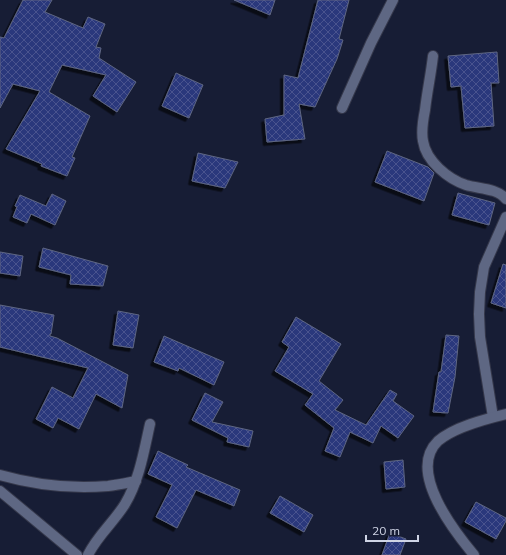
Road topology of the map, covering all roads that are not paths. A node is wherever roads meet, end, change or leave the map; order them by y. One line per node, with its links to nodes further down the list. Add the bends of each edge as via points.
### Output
1 (394, 0): 3 (street, via 371,43)
2 (433, 56): 4 (street, via 422,134 428,154 452,179 498,193)
3 (342, 108)
4 (506, 199)
5 (506, 217): 7 (street, via 484,267 480,292 480,337)
6 (506, 414): 7 (street)
7 (492, 417): 14 (street, via 446,435 435,446 429,459 430,478 437,501 457,535)
8 (150, 424): 10 (street)
9 (0, 475): 10 (street, via 24,482 81,487 109,486)
10 (136, 481): 13 (street, via 124,505)
11 (1, 496): 12 (street)
12 (77, 555)
13 (88, 555)
14 (474, 555)

